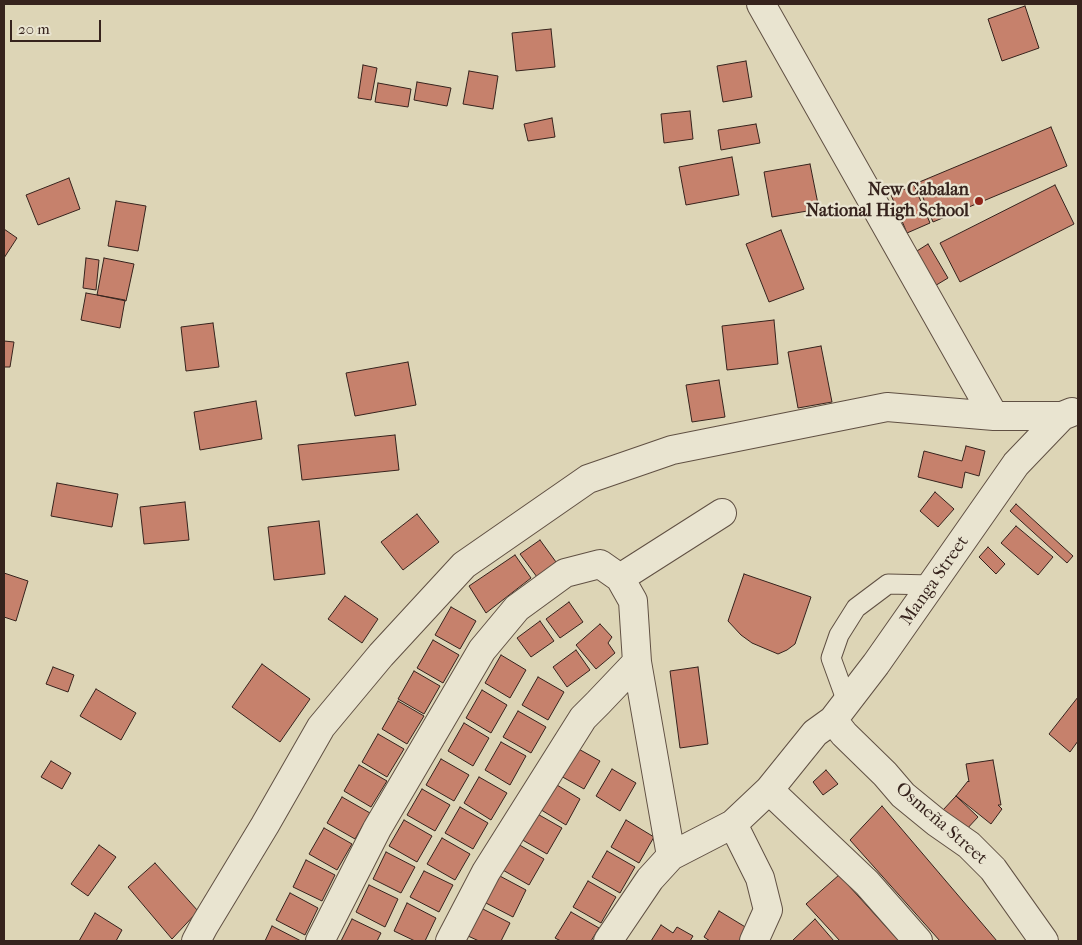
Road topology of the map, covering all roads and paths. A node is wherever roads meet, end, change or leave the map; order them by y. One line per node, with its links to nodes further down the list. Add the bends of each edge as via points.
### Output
1 (761, 4): 3 (street)
2 (1070, 413): 3 (street); 6 (street, Manga Street, via 1016,464)
3 (994, 416): 12 (street, via 887,407 672,450 588,479 464,565 381,655 321,727)
4 (722, 513): 5 (street)
5 (620, 578): 7 (street, via 633,601); 13 (street, via 600,564 565,574 516,608 482,650 377,829)
6 (932, 585): 8 (street, Manga Street); 8 (lane, via 888,584 856,608 831,658)
7 (637, 662): 11 (street); 14 (street, via 583,718 486,872)
8 (840, 711): 9 (street, Manga Street, via 815,733); 18 (street, Osmeña Street, via 844,734 903,795 969,845 994,869)
9 (769, 790): 10 (street, Manga Street); 17 (street, via 867,883)
10 (733, 824): 11 (street, Manga Street); 16 (street, via 760,878 768,910)
11 (671, 856): 15 (street, via 650,880)
12 (196, 941)
13 (320, 941)
14 (450, 941)
15 (608, 941)
16 (754, 941)
17 (918, 941)
18 (1044, 941)

